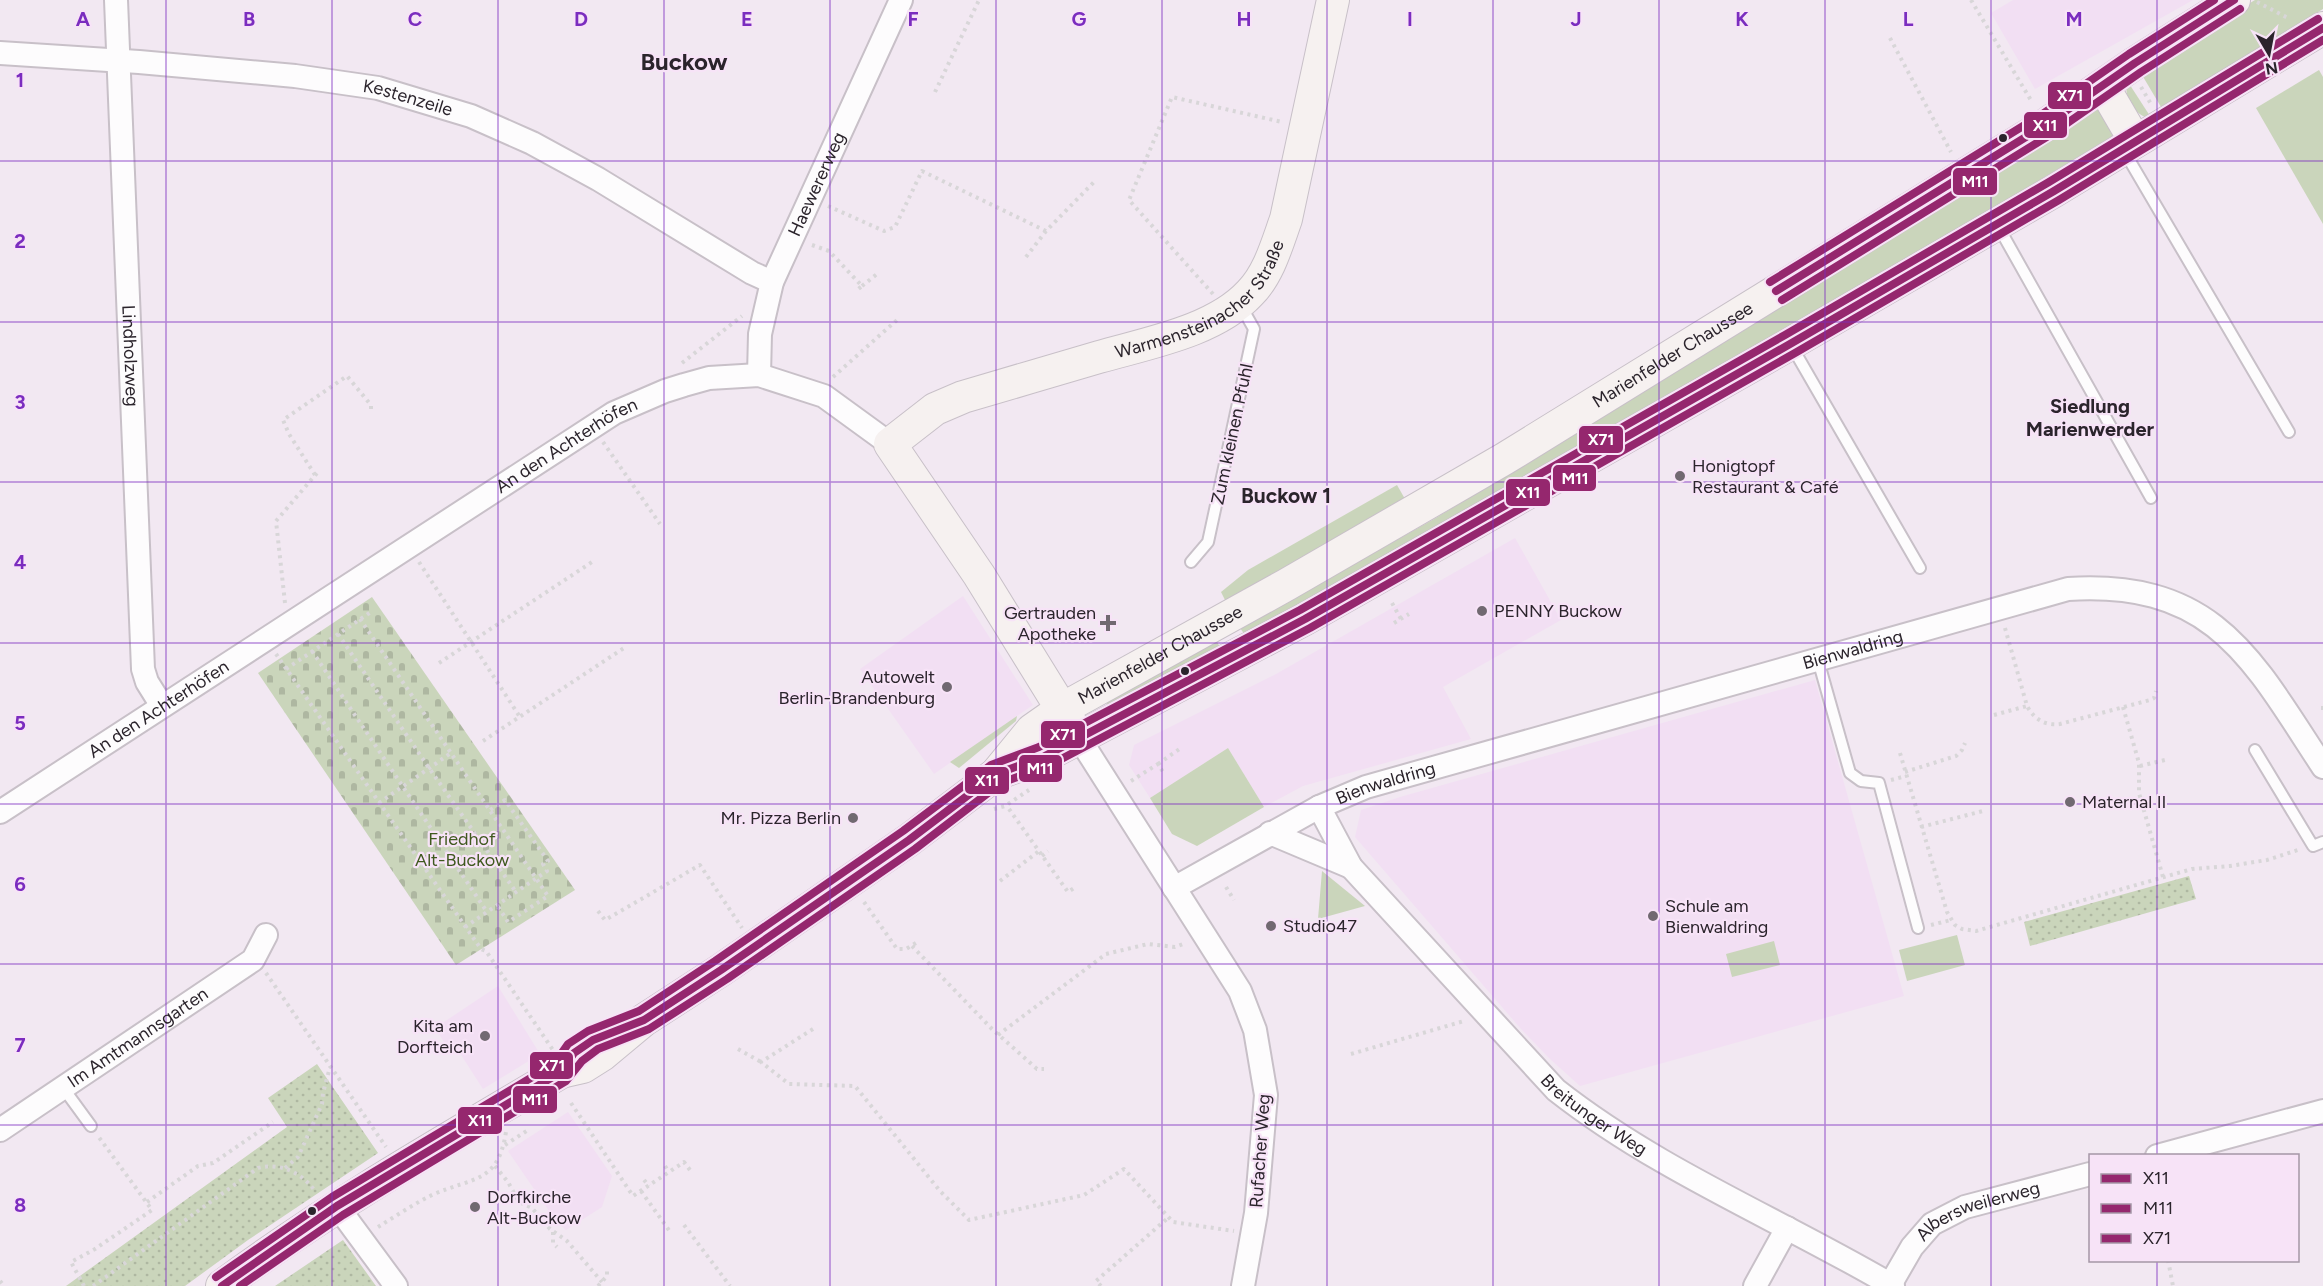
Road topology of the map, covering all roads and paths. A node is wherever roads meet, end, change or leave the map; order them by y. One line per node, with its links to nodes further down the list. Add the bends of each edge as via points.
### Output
1 (116, 0): 11 (street, Lindholzweg)
2 (901, 0): 27 (street, Haewererweg)
3 (979, 0): 14 (path)
4 (1333, 0): 30 (main road, Warmensteinacher Straße, via 1286,219 1275,250 1260,281)
5 (1971, 0): 15 (path)
6 (2234, 0): 13 (main road, Marienfelder Chaussee)
7 (2254, 0): 8 (path)
8 (2309, 25): 18 (main road, Marienfelder Chaussee)
9 (1890, 38): 19 (path)
10 (0, 53): 11 (street, Kestenzeile)
11 (118, 60): 27 (street, Kestenzeile, via 300,76 366,86 471,116 598,178); 65 (street, Lindholzweg, via 143,669)
12 (2136, 80): 16 (path)
13 (2103, 86): 18 (main road); 56 (main road, Marienfelder Chaussee, via 1860,241 1504,459)
14 (935, 92)
15 (2032, 102)
16 (2156, 112)
17 (1286, 122): 30 (path, via 1172,97 1129,200)
18 (2129, 145): 22 (main road, Marienfelder Chaussee); 38 (lane)
19 (1952, 152)
20 (1094, 182): 23 (path)
21 (819, 201): 23 (path, via 884,231 895,227 922,171)
22 (1997, 224): 33 (main road, Marienfelder Chaussee); 41 (lane)
23 (1046, 231): 25 (path)
24 (811, 245): 28 (path, via 829,252)
25 (1026, 257)
26 (877, 274): 28 (path)
27 (772, 282): 35 (street, Haewererweg, via 760,333)
28 (862, 286): 29 (path)
29 (856, 291)
30 (1226, 299): 40 (main road, Warmensteinacher Straße, via 1209,322 963,397 935,409); 45 (lane, Zum kleinen Pfuhl, via 1254,329 1209,542)
31 (750, 317): 34 (path, via 742,316)
32 (897, 320): 36 (path)
33 (1790, 344): 46 (lane); 56 (main road, Marienfelder Chaussee)
34 (682, 366)
35 (759, 375): 36 (street, An den Achterhöfen); 65 (street, An den Achterhöfen, via 709,378 665,391 614,413)
36 (817, 392): 40 (street, An den Achterhöfen)
37 (371, 412): 48 (path, via 370,405 346,376 283,420 316,474 276,521)
38 (2289, 432)
39 (602, 441): 42 (path)
40 (890, 444): 68 (main road, An den Achterhöfen, via 979,575)
41 (2151, 498)
42 (660, 524)
43 (419, 562): 57 (path)
44 (592, 562): 57 (path)
45 (1191, 562)
46 (1920, 568)
47 (1392, 603): 52 (path)
48 (285, 604)
49 (371, 612): 51 (path)
50 (1409, 614): 52 (path)
51 (360, 619): 55 (path); 76 (path)
52 (1401, 619): 54 (path)
53 (2003, 622): 66 (path)
54 (1394, 623)
55 (338, 634): 59 (path); 82 (path)
56 (1231, 635): 68 (main road, Marienfelder Chaussee); 71 (main road, Marienfelder Chaussee)
57 (471, 642): 62 (path); 70 (path)
58 (624, 648): 70 (path)
59 (312, 651): 63 (path); 87 (path)
60 (276, 654): 63 (path)
61 (1818, 660): 81 (street, Bienwaldring, via 2068,589 2099,587 2148,594 2194,612 2244,652); 89 (street, Bienwaldring, via 1366,787); 114 (lane, via 1850,773 1861,781 1879,783)
62 (439, 663)
63 (286, 669): 88 (path)
64 (2156, 691): 67 (path, via 2150,700)
65 (162, 706): 93 (street, An den Achterhöfen)
66 (2027, 706): 67 (path, via 2032,716 2052,724); 69 (path)
67 (2123, 707): 80 (path)
68 (1062, 710): 71 (main road, Rufacher Weg); 84 (main road, Marienfelder Chaussee, via 1032,730)
69 (1994, 715)
70 (520, 717): 72 (path)
71 (1079, 738): 84 (main road, Marienfelder Chaussee, via 1043,757); 105 (street, Rufacher Weg)
72 (483, 741)
73 (1965, 743): 83 (path, via 1956,756)
74 (1181, 748): 79 (path)
75 (2254, 750): 96 (lane)
76 (451, 753): 82 (path); 91 (path)
77 (1900, 753): 83 (path)
78 (2169, 759): 80 (path)
79 (1158, 764): 85 (path); 86 (path)
80 (2140, 766): 100 (path, via 2139,793)
81 (2323, 767)
82 (429, 768): 87 (path); 106 (path)
83 (1905, 772): 94 (path)
84 (996, 774): 123 (main road, via 843,886 644,1020 602,1055 583,1067)
85 (1165, 775)
86 (1131, 781)
87 (403, 786): 88 (path); 110 (path)
88 (379, 802): 112 (path)
89 (1319, 807): 95 (street); 99 (street, Breitunger Weg)
90 (1009, 809): 98 (path)
91 (490, 810): 101 (path); 101 (path, via 505,800 548,861 543,864 547,871)
92 (1983, 811): 94 (path)
93 (0, 812)
94 (1921, 827): 100 (path, via 1947,912 1955,925 1970,931)
95 (1270, 833): 99 (street, Breitunger Weg); 105 (street)
96 (2318, 844): 100 (path, via 2267,860 2192,869)
97 (1048, 851): 98 (path)
98 (1041, 853): 102 (path); 104 (path, via 1068,892)
99 (1351, 867): 151 (street, Breitunger Weg, via 1556,1090 1668,1166)
100 (2163, 878)
101 (536, 879): 106 (path); 109 (path, via 548,896 508,922)
102 (1000, 881)
103 (1226, 887): 107 (path)
104 (1074, 888)
105 (1174, 888): 155 (street, Rufacher Weg, via 1240,991 1255,1030 1266,1095)
106 (516, 892): 109 (path)
107 (1234, 900)
108 (864, 902): 120 (path, via 897,949 914,944)
109 (497, 905): 110 (path)
110 (488, 912): 112 (path)
111 (598, 912): 113 (path, via 605,920 700,866)
112 (465, 927): 123 (path, via 486,951)
113 (742, 928)
114 (1918, 928)
115 (266, 934): 127 (street, Im Amtmannsgarten, via 253,960)
116 (1183, 944): 120 (path, via 1148,944 1106,954)
117 (264, 969): 125 (path)
118 (1470, 1019): 122 (path)
119 (813, 1029): 124 (path)
120 (998, 1035): 126 (path, via 1037,1069)
121 (738, 1049): 124 (path)
122 (1350, 1054)
123 (558, 1062): 147 (main road)
124 (761, 1062): 149 (path, via 789,1084 855,1086 940,1191 969,1220 1084,1194 1124,1169)
125 (331, 1066): 136 (path); 140 (path, via 322,1104 297,1157)
126 (1044, 1069)
127 (64, 1089): 131 (lane); 132 (street, Im Amtmannsgarten)
128 (571, 1103): 146 (path, via 633,1196)
129 (2323, 1111): 137 (street)
130 (273, 1122): 148 (path, via 213,1163 198,1166)
131 (91, 1126): 148 (path)
132 (0, 1130)
133 (528, 1131): 135 (path)
134 (506, 1136): 135 (path)
135 (504, 1145): 139 (path)
136 (388, 1150)
137 (2161, 1154)
138 (665, 1166): 142 (path)
139 (495, 1167): 152 (path, via 477,1180 433,1194); 153 (path, via 519,1202 532,1208)
140 (285, 1168): 147 (path); 166 (path, via 258,1168)
141 (690, 1170): 142 (path, via 684,1162)
142 (669, 1172): 145 (path)
143 (2089, 1174): 163 (street, Albersweilerweg, via 1965,1207 1932,1224 1912,1247)
144 (644, 1180): 145 (path)
145 (649, 1186): 146 (path)
146 (641, 1191): 154 (path)
147 (328, 1201): 167 (main road); 168 (street)
148 (147, 1202): 165 (path, via 152,1210 71,1262)
149 (1169, 1217): 155 (path, via 1173,1222); 171 (path, via 1096,1281)
150 (684, 1225): 160 (path)
151 (1787, 1228): 163 (street, Breitunger Weg); 173 (street)
152 (372, 1231)
153 (553, 1231): 156 (path); 162 (path, via 582,1256)
154 (672, 1233)
155 (1252, 1234): 172 (street, Rufacher Weg)
156 (556, 1247)
157 (2168, 1262): 174 (path)
158 (607, 1270): 162 (path)
159 (730, 1274): 160 (path)
160 (724, 1278): 170 (path)
161 (0, 1281): 164 (path)
162 (602, 1282): 169 (path)
163 (1892, 1285)
164 (4, 1286)
165 (84, 1286)
166 (93, 1286)
167 (222, 1286)
168 (396, 1286)
169 (598, 1286)
170 (730, 1286)
171 (1101, 1286)
172 (1243, 1286)
173 (1755, 1286)
174 (2173, 1286)

